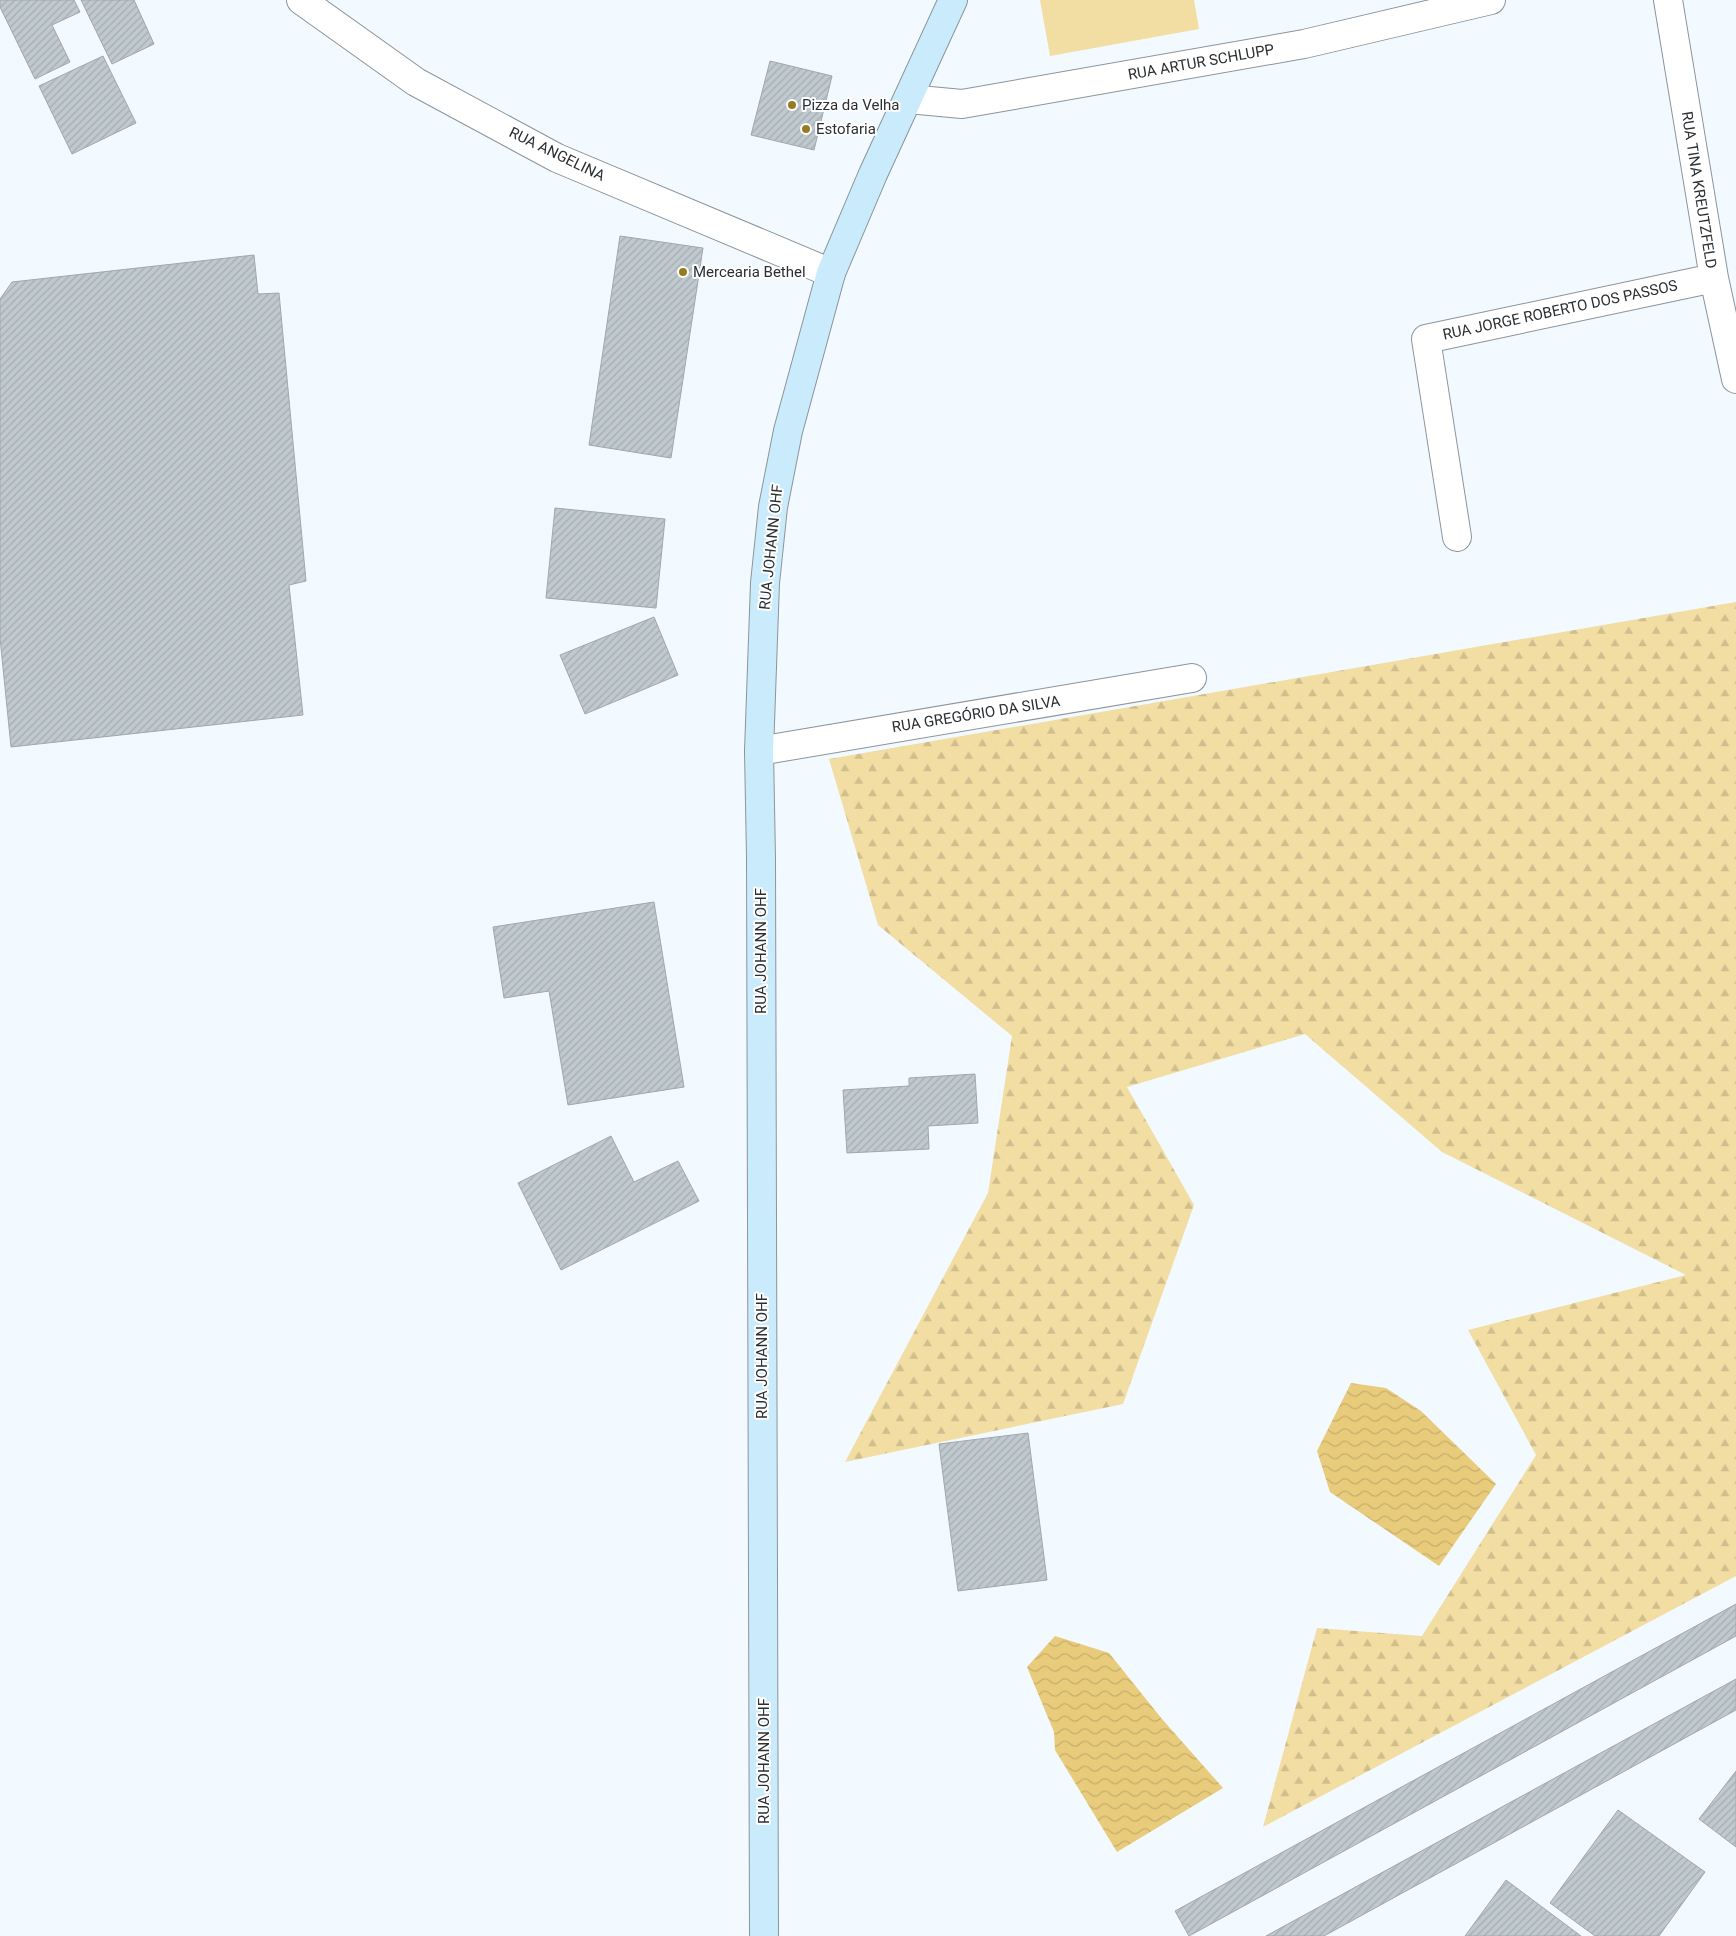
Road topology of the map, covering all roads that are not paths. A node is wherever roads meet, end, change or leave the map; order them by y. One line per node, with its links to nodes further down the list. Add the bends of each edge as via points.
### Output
1 (301, 0): 6 (street, RUA ANGELINA, via 416,82 557,158)
2 (953, 0): 5 (main road, RUA JOHANN OHF)
3 (1491, 0): 5 (street, RUA ARTUR SCHLUPP, via 1304,44 962,104)
4 (1668, 0): 7 (street, RUA TINA KREUTZFELD)
5 (908, 99): 6 (main road, RUA JOHANN OHF)
6 (831, 274): 11 (main road, RUA JOHANN OHF, via 788,431 773,507 765,583)
7 (1714, 278): 8 (street, RUA TINA KREUTZFELD); 9 (street, RUA JORGE ROBERTO DOS PASSOS, via 1426,339)
8 (1736, 378)
9 (1457, 537)
10 (1192, 678): 11 (street, RUA GREGÓRIO DA SILVA)
11 (759, 751): 12 (main road, RUA JOHANN OHF)
12 (764, 1936)

